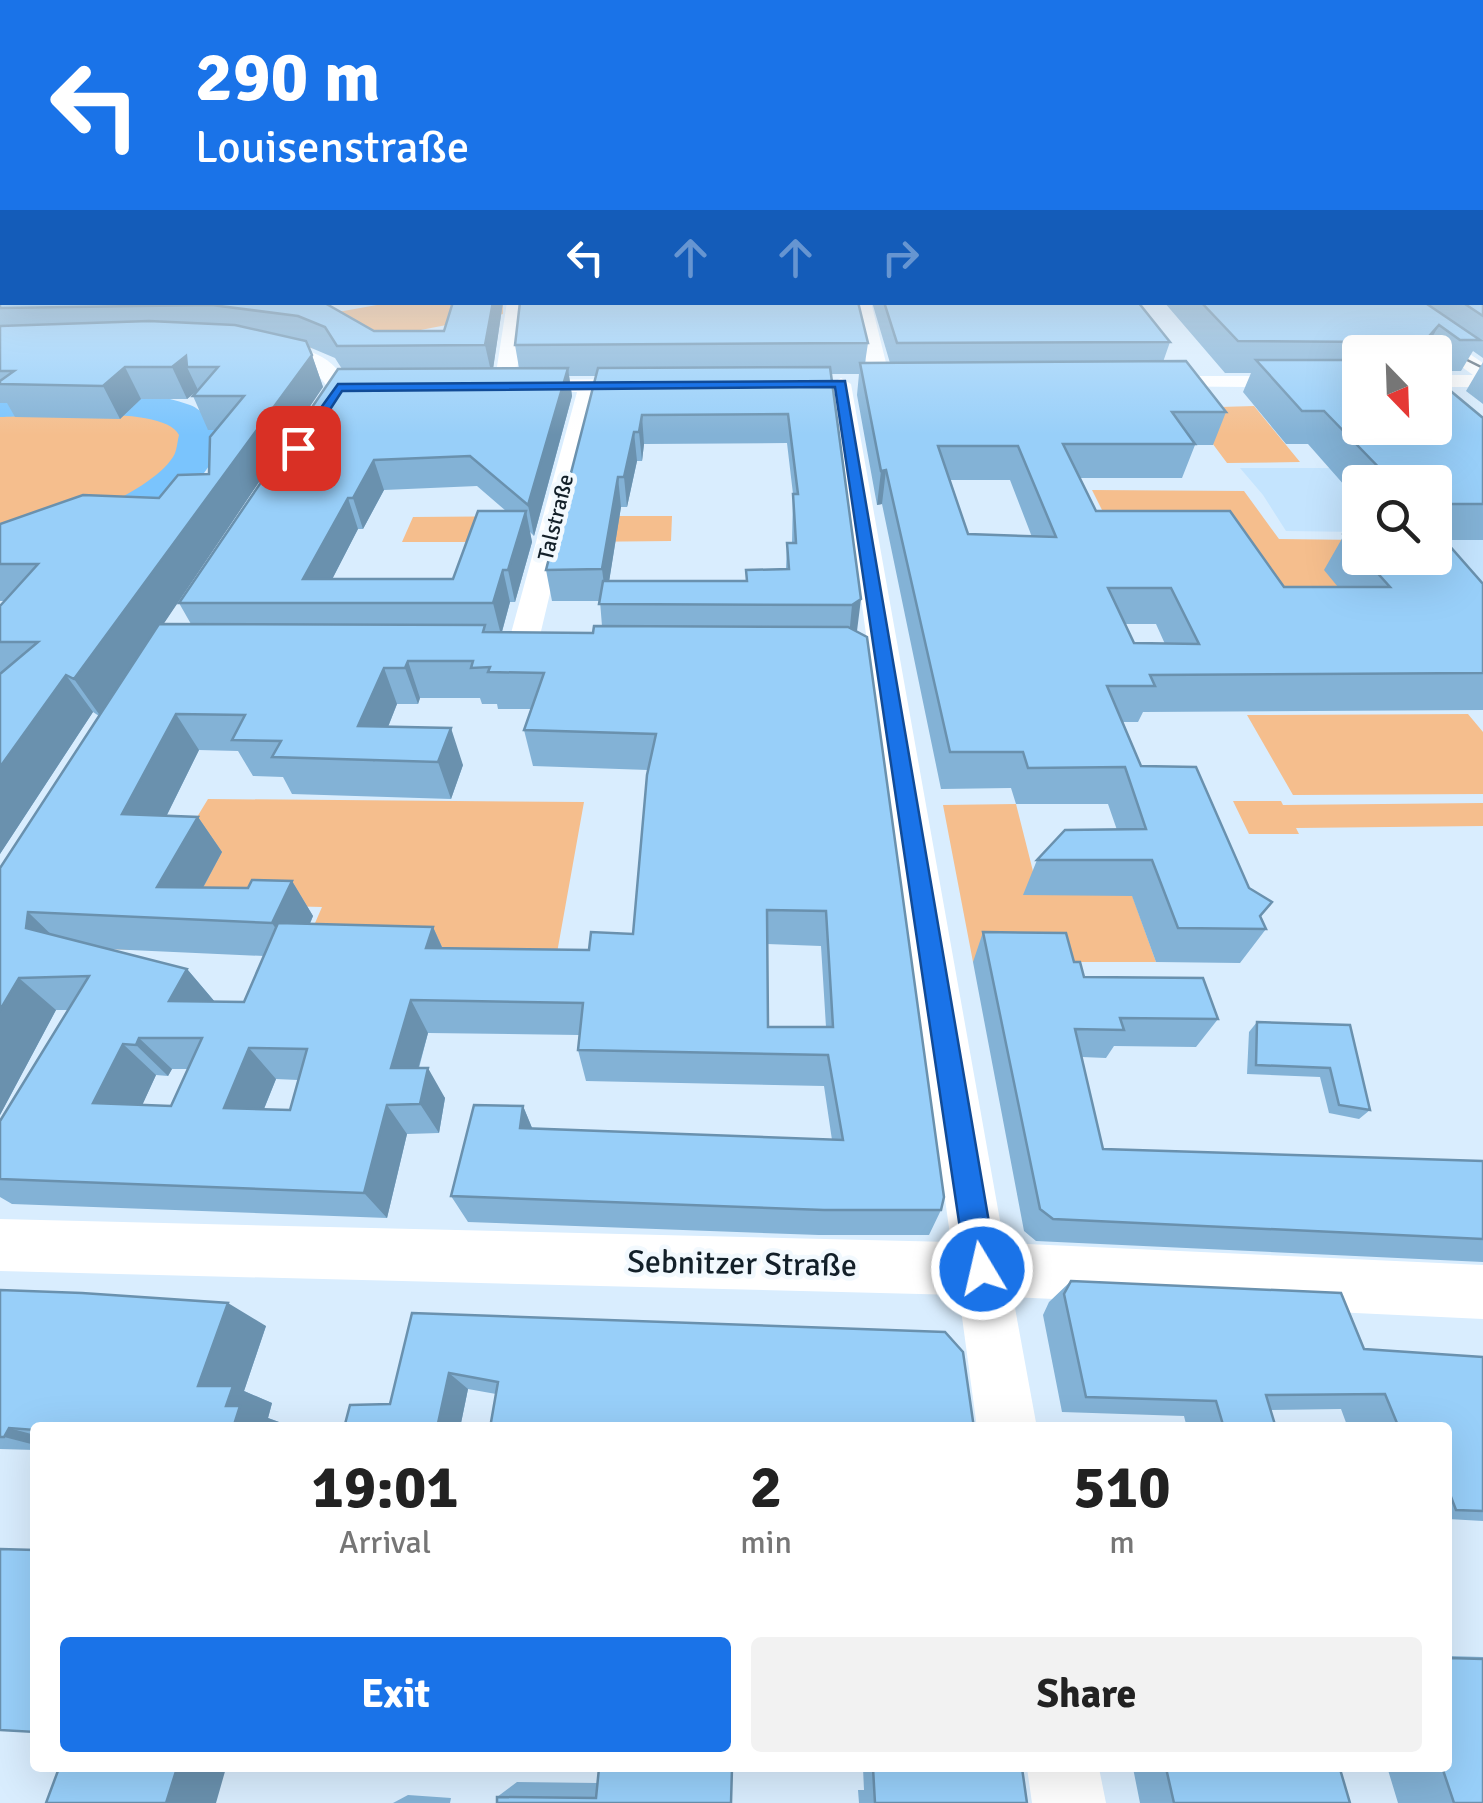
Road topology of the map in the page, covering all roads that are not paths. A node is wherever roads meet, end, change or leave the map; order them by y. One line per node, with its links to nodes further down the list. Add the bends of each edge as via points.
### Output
1 (515, 305): 13 (street, via 496,386)
2 (863, 305): 10 (street)
3 (1384, 305): 5 (street)
4 (243, 349): 14 (street, via 318,358)
5 (1483, 372)
6 (1483, 381): 9 (street)
7 (1124, 382): 8 (street)
8 (1342, 382)
9 (1452, 382)
10 (880, 383): 11 (street); 19 (street, via 836,388)
11 (907, 383)
12 (660, 385): 13 (street)
13 (589, 386): 16 (street, Talstraße)
14 (342, 392)
15 (484, 648): 16 (street)
16 (522, 648): 17 (street)
17 (560, 648)
18 (846, 650): 19 (street)
19 (884, 650): 21 (street)
20 (0, 1245): 21 (street, Sebnitzer Straße)
21 (982, 1269): 22 (street, Sebnitzer Straße); 23 (street)
22 (1483, 1292)
23 (1007, 1422)
24 (1064, 1772): 25 (street)
25 (1069, 1803)

